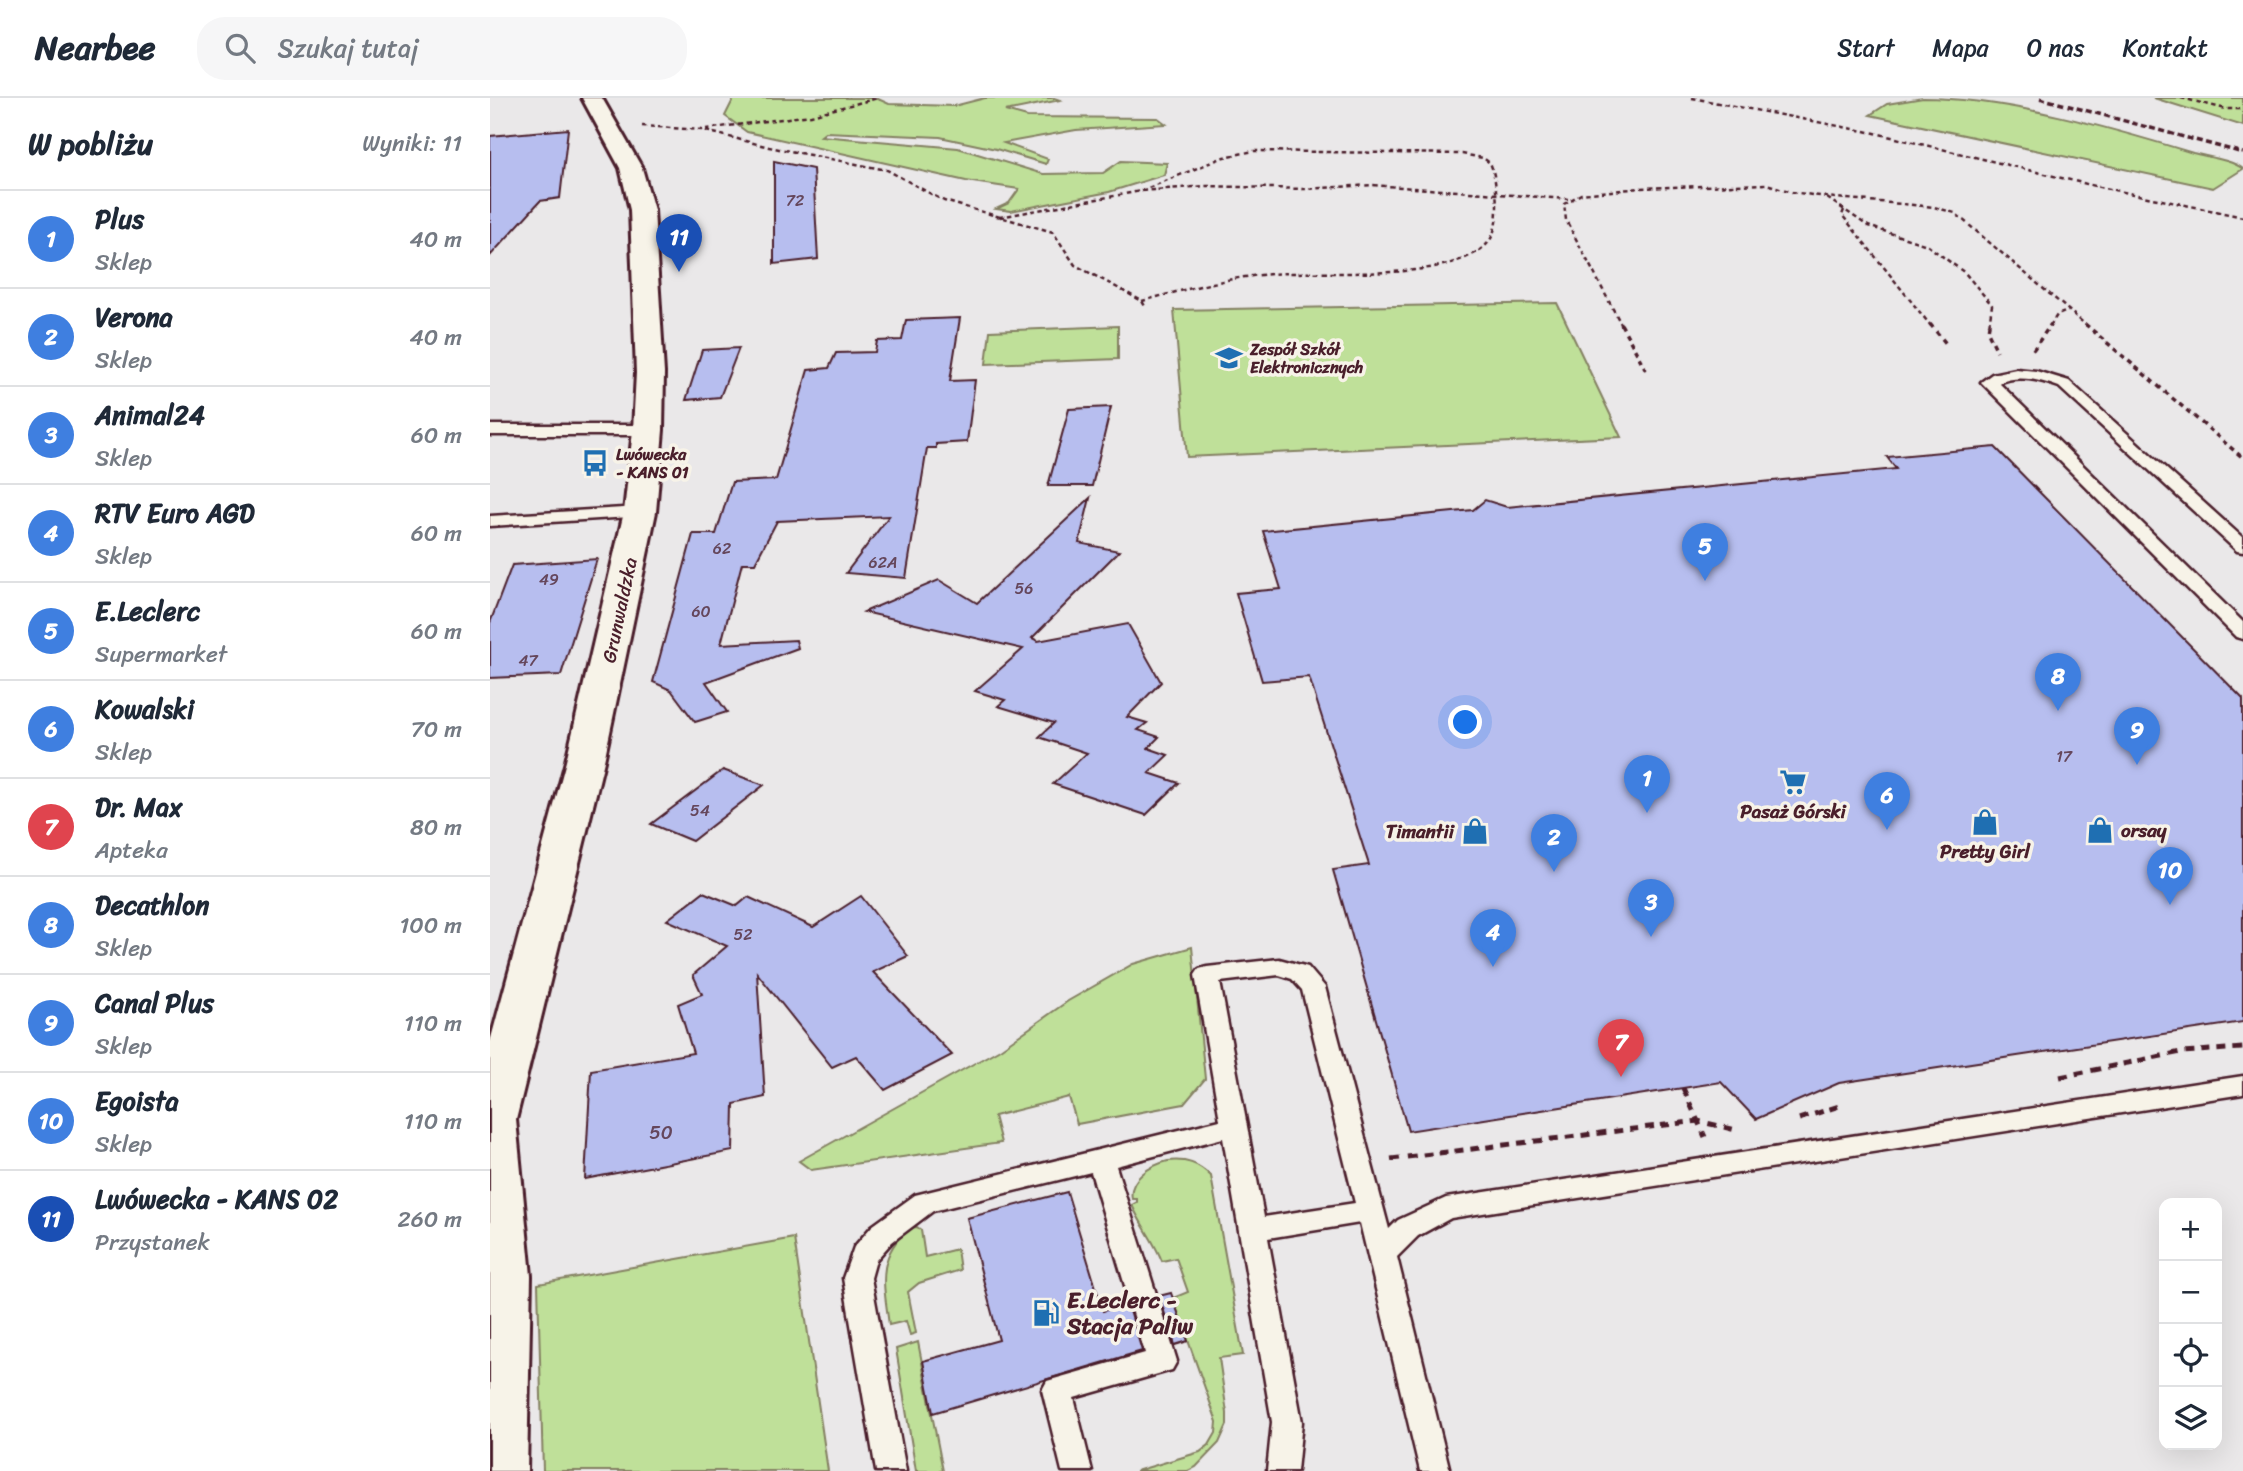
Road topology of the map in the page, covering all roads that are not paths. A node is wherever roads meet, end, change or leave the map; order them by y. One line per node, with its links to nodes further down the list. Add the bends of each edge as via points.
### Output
1 (599, 113): 3 (street, Grunwaldzka, via 631,168 642,211 650,373)
2 (490, 430): 3 (lane)
3 (648, 430): 4 (street, Grunwaldzka)
4 (640, 512): 5 (lane); 9 (street, Grunwaldzka, via 585,761)
5 (490, 521)
6 (2243, 547): 7 (lane, via 2064,384 2011,371 1989,382)
7 (2243, 633)
8 (2243, 1085): 14 (lane, via 1447,1208 1408,1228)
9 (491, 1125): 15 (street, Grunwaldzka, via 519,1272)
10 (1233, 1126): 11 (lane); 12 (lane, via 1207,975 1279,967 1300,973 1313,987); 13 (lane)
11 (1101, 1160): 16 (lane, via 925,1202 895,1221 864,1255 857,1278); 17 (lane, via 1162,1361 1057,1390)
12 (1370, 1211): 13 (lane); 14 (lane)
13 (1252, 1230): 18 (lane, via 1287,1422)
14 (1382, 1254): 19 (lane)
15 (499, 1471)
16 (891, 1471)
17 (1077, 1471)
18 (1282, 1471)
19 (1435, 1471)

